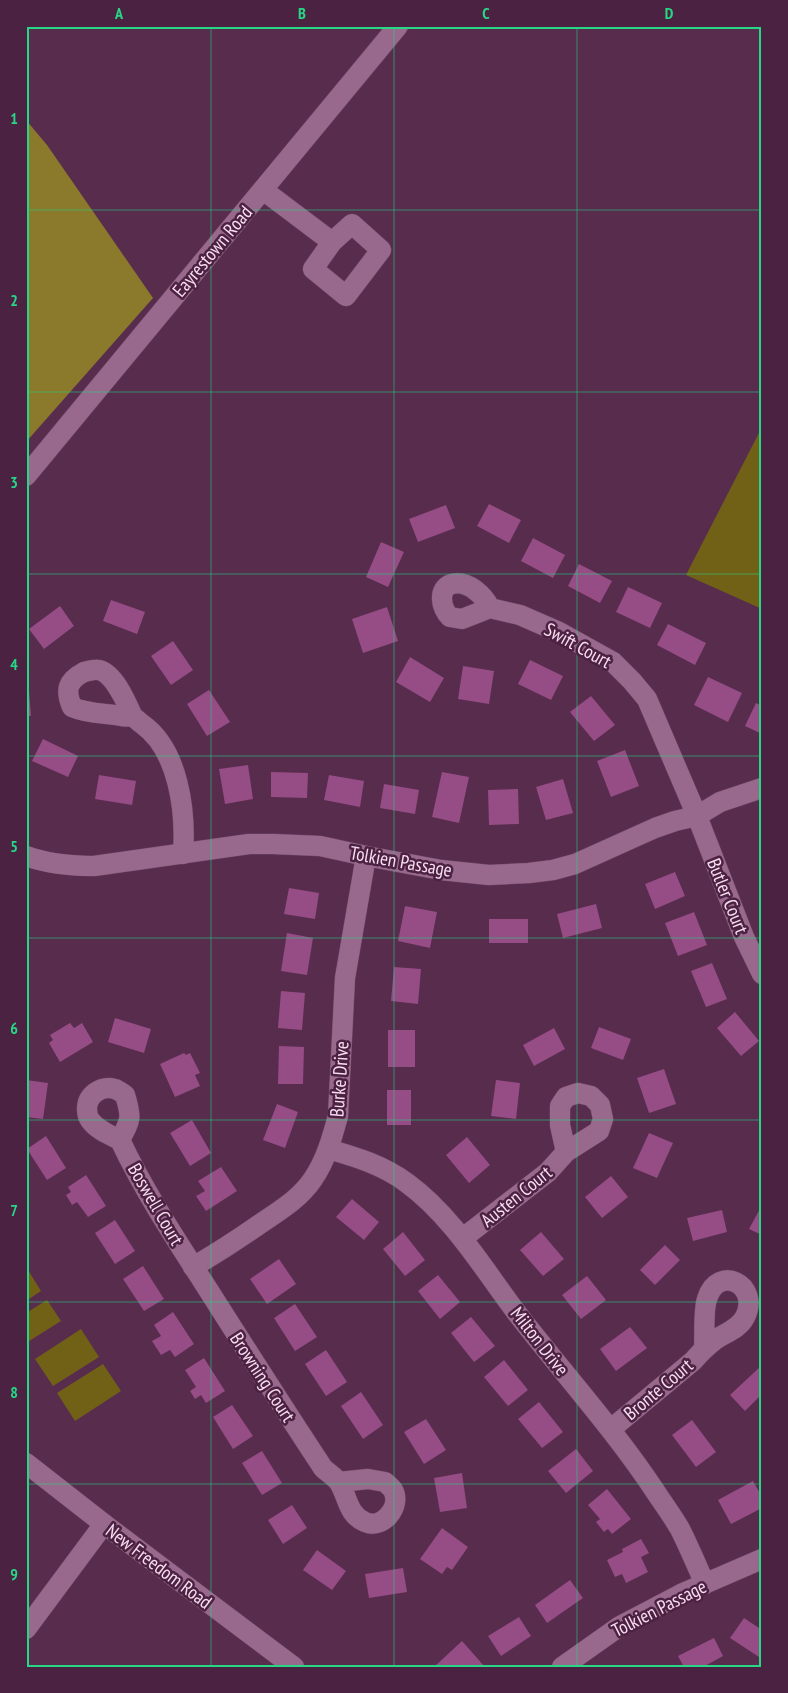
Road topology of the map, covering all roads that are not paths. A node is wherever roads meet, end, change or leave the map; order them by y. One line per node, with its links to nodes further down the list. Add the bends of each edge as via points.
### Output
1 (398, 26): 2 (street, Eayrestown Road)
2 (263, 190): 3 (street); 4 (street, Eayrestown Road)
3 (332, 242)
4 (26, 476)
5 (490, 608): 8 (street, Swift Court, via 520,615 559,632 613,662 632,681 647,699)
6 (133, 717): 9 (street, via 151,730 160,743 178,783 185,835)
7 (762, 788): 8 (street, Tolkien Passage, via 720,802)
8 (697, 816): 11 (street, Tolkien Passage, via 655,828 575,864 529,873 465,873); 12 (street, Butler Court, via 748,947)
9 (183, 854): 10 (street, Tolkien Passage, via 94,866 49,863); 11 (street, Tolkien Passage, via 249,844 273,844 320,846)
10 (26, 856)
11 (366, 856): 14 (street, Burke Drive, via 345,978 338,1116)
12 (762, 974)
13 (120, 1140): 17 (street, Boswell Court)
14 (328, 1149): 16 (street, Milton Drive, via 364,1159 407,1182); 17 (street, Burke Drive, via 312,1180 286,1207)
15 (566, 1152): 16 (street, Austen Court, via 548,1172)
16 (463, 1238): 19 (street, Milton Drive, via 516,1311)
17 (194, 1267): 21 (street, Browning Court, via 323,1468)
18 (704, 1348): 19 (street, Bronte Court, via 693,1361)
19 (611, 1429): 24 (street, Milton Drive, via 680,1529)
20 (26, 1463): 22 (street, New Freedom Road)
21 (340, 1482)
22 (104, 1524): 25 (street); 26 (street, New Freedom Road)
23 (760, 1564): 24 (street, Tolkien Passage)
24 (705, 1584): 27 (street, Tolkien Passage, via 620,1626)
25 (26, 1629)
26 (294, 1667)
27 (562, 1667)

